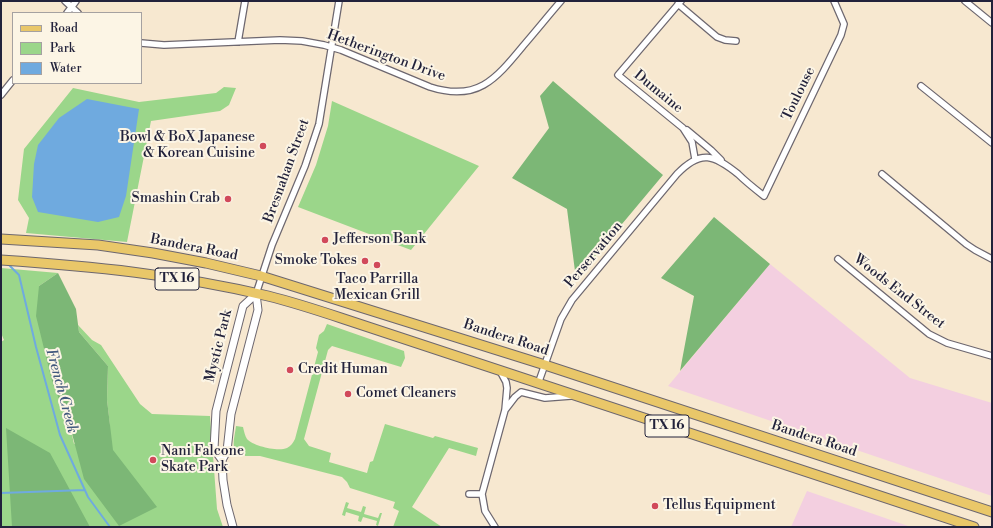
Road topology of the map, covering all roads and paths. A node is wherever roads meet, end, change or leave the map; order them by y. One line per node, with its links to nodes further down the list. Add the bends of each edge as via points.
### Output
1 (65, 1): 9 (street)
2 (76, 1): 9 (street)
3 (244, 1): 14 (street)
4 (339, 1): 16 (street, Bresnahan Street)
5 (561, 1): 16 (street, Hetherington Drive, via 499,75 482,86 469,90 442,91)
6 (834, 1): 25 (street, Toulouse, via 844,24 841,35)
7 (965, 1): 12 (street)
8 (680, 2): 13 (street, via 717,37); 20 (street, Dumaine, via 618,75)
9 (71, 7): 10 (street); 11 (street)
10 (68, 12)
11 (77, 12)
12 (992, 23)
13 (736, 41)
14 (238, 42): 15 (street, Hetherington Drive); 16 (street, Hetherington Drive, via 302,41)
15 (142, 43)
16 (332, 47): 30 (street, Bresnahan Street, via 318,124 305,166)
17 (12, 81): 19 (street)
18 (921, 86): 21 (street)
19 (1, 95)
20 (684, 128): 22 (street, Dumaine, via 692,142); 23 (street, Dumaine)
21 (992, 143)
22 (696, 160): 23 (street, Dumaine, via 708,158); 33 (street, Perservation, via 677,174 572,300 561,319)
23 (722, 162): 25 (street, Dumaine)
24 (882, 174): 28 (street, via 966,244)
25 (764, 196)
26 (4, 239): 30 (main road, Bandera Road / TX 16, via 98,245 206,263)
27 (838, 259): 32 (street, Woods End Street, via 929,334 947,343)
28 (992, 259)
29 (1, 260): 31 (main road, TX 16, via 105,269)
30 (261, 276): 31 (street, Bresnahan Street); 33 (main road, Bandera Road / TX 16)
31 (256, 294): 34 (main road, TX 16, via 320,312); 38 (street, Mystic Park, via 258,310 231,414 227,451); 38 (street, Mystic Park, via 243,306 216,411 214,449)
32 (992, 356)
33 (545, 365): 35 (street, Perservation); 41 (main road, Bandera Road / TX 16)
34 (500, 371): 35 (main road, TX 16); 37 (street, via 507,388)
35 (538, 384): 36 (main road, TX 16)
36 (575, 396): 37 (street, via 544,398 521,392); 44 (main road, TX 16)
37 (505, 410): 40 (street)
38 (222, 460): 42 (street, Mystic Park, via 227,506)
39 (469, 494): 40 (street)
40 (482, 494): 43 (street, via 485,510)
41 (992, 512)
42 (234, 527)
43 (495, 527)
44 (974, 527)

